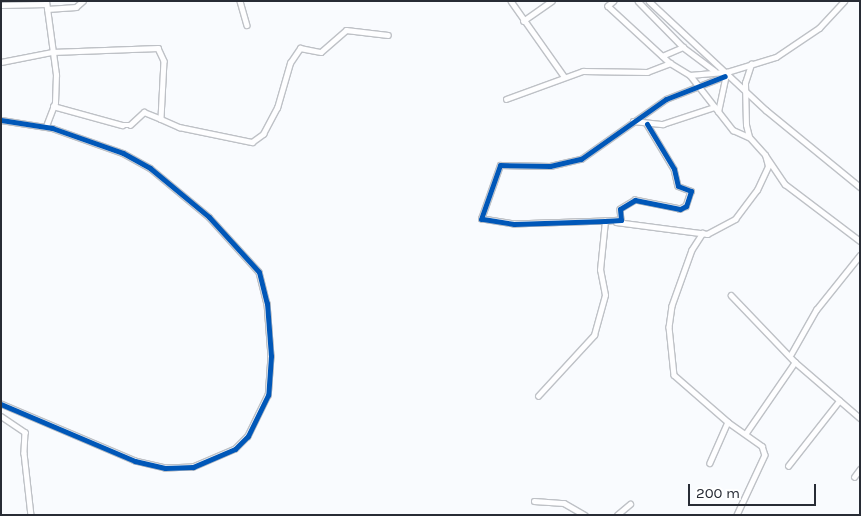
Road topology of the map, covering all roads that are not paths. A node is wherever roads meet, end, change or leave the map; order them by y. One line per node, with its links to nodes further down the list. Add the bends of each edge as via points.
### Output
1 (83, 1): 11 (street, via 76,7)
2 (240, 1): 14 (street)
3 (511, 1): 13 (street)
4 (552, 1): 13 (street)
5 (602, 1): 12 (street)
6 (614, 1): 12 (street)
7 (638, 1): 16 (street)
8 (649, 1): 23 (street)
9 (844, 1): 21 (street, via 825,22 788,50)
10 (1, 4): 11 (street)
11 (47, 5): 17 (street)
12 (608, 6): 18 (street)
13 (523, 21): 25 (street)
14 (247, 25)
15 (388, 35): 32 (street, via 346,30 321,52 306,46 298,50 290,63 279,104 255,142 198,132)
16 (683, 47): 18 (street); 22 (street)
17 (52, 52): 19 (street); 29 (street, via 56,75); 32 (street, via 160,49 164,61)
18 (662, 56): 20 (street)
19 (1, 62)
20 (670, 63): 24 (street); 25 (street, via 647,72 598,68)
21 (750, 64): 23 (street); 27 (street)
22 (715, 71): 23 (street); 24 (street)
23 (725, 74): 26 (street); 27 (street); 31 (street)
24 (690, 75): 26 (street)
25 (564, 76): 28 (street)
26 (696, 85): 30 (street); 34 (street)
27 (745, 92): 37 (street); 39 (street, via 831,167)
28 (506, 99)
29 (53, 106): 32 (street, via 122,125 130,125 144,112); 36 (street)
30 (714, 107): 31 (street); 35 (street, via 666,123)
31 (718, 112): 37 (street, via 733,130)
32 (161, 119)
33 (1, 120): 36 (street)
34 (633, 121): 35 (street); 40 (street, via 576,161 531,168 500,165 480,216 486,221 514,224)
35 (647, 124): 40 (street, via 674,169 678,186 691,191 686,206 680,209 635,200 620,209 621,220)
36 (46, 126): 49 (street, via 97,142 150,168 239,246 256,267 264,287 271,356 268,395 258,420 239,446 202,465 175,469 135,461)
37 (749, 137): 38 (street)
38 (765, 155): 41 (street, via 767,171 747,204 727,225); 42 (street, via 785,184)
39 (860, 187)
40 (606, 221): 41 (street); 47 (street, via 600,270 605,295 594,335)
41 (703, 233): 52 (street, via 692,250 672,306 672,368 679,381)
42 (860, 241)
43 (860, 254): 45 (street, via 816,310)
44 (731, 295): 45 (street)
45 (791, 354): 46 (street)
46 (795, 362): 48 (street); 53 (street)
47 (538, 396)
48 (840, 401): 51 (street); 55 (street)
49 (1, 404)
50 (1, 416): 60 (street, via 25,432 24,453)
51 (860, 418)
52 (728, 422): 53 (street); 54 (street)
53 (746, 433): 63 (street, via 762,446 765,455)
54 (710, 463)
55 (788, 466)
56 (860, 470): 57 (street)
57 (854, 477)
58 (534, 501): 61 (street, via 564,503)
59 (630, 504): 62 (street)
60 (31, 515)
61 (585, 515)
62 (617, 515)
63 (737, 515)

